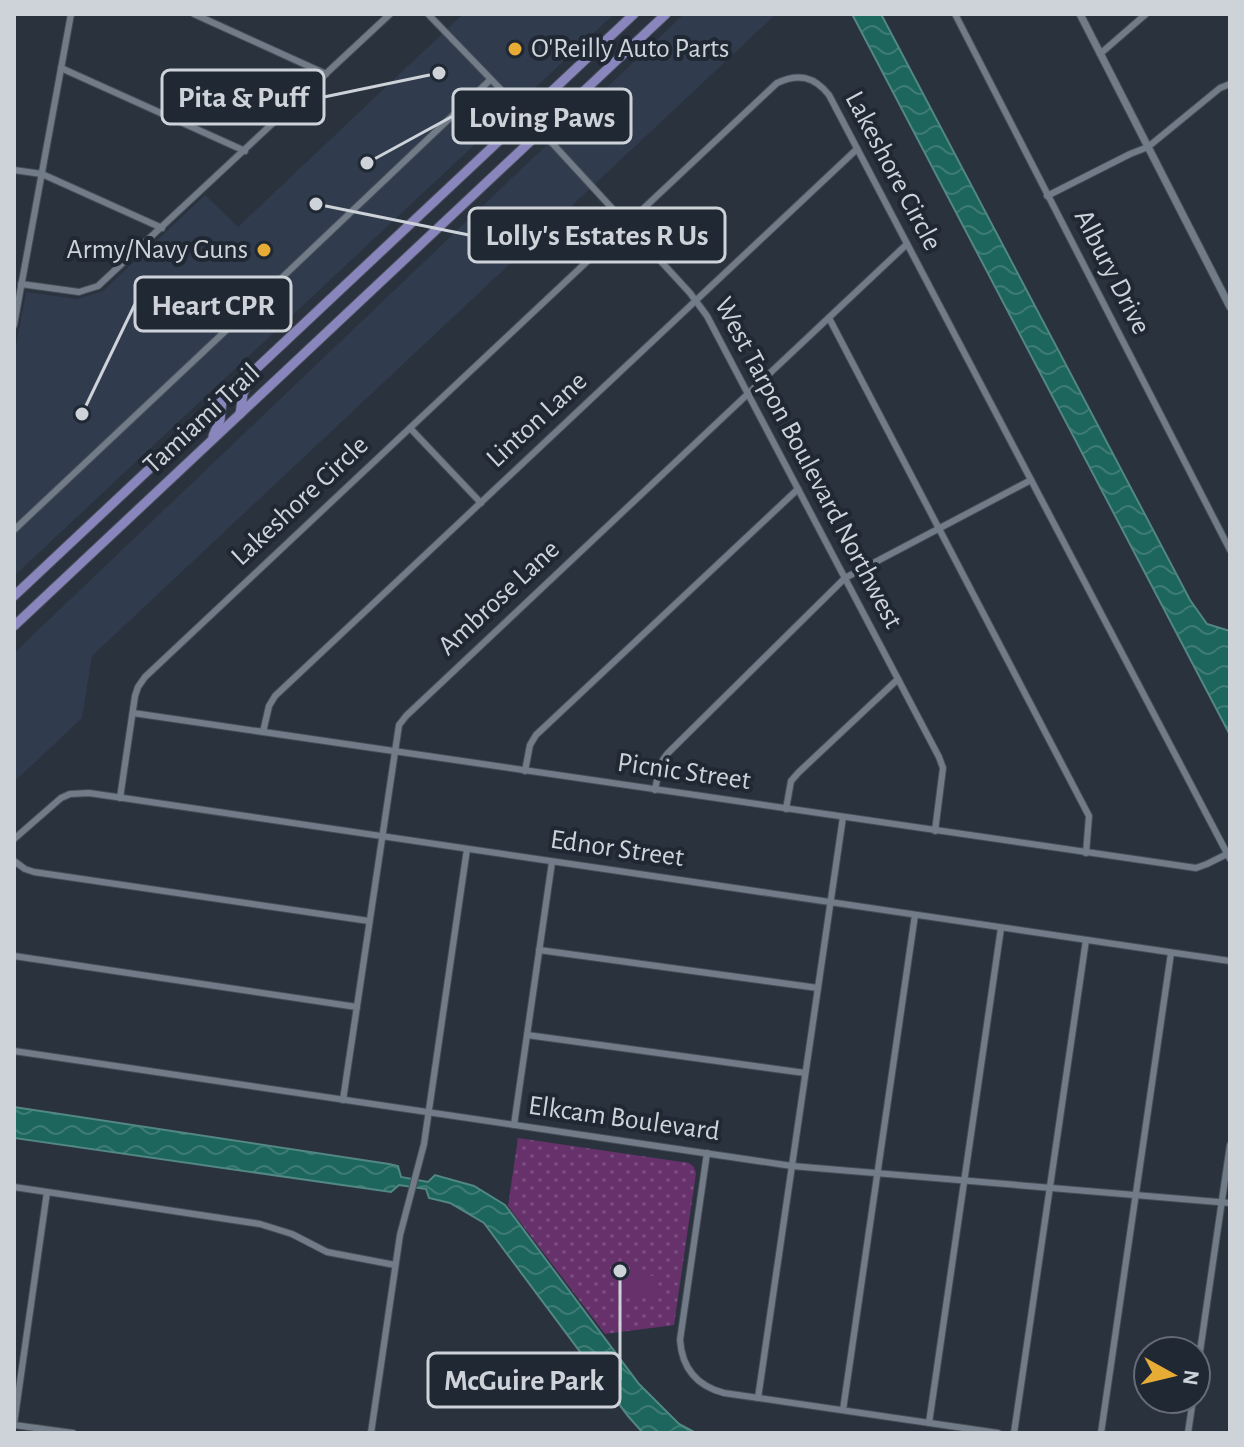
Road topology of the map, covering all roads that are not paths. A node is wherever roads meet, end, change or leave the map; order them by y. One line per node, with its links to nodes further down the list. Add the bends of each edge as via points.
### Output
1 (71, 14): 11 (street)
2 (194, 14): 12 (street)
3 (390, 14): 12 (street)
4 (428, 14): 13 (street, West Tarpon Boulevard Northwest)
5 (634, 14): 15 (main road, Tamiami Trail)
6 (666, 14): 16 (main road, Tamiami Trail)
7 (955, 14): 22 (street, Albury Drive)
8 (1080, 14): 10 (street)
9 (1146, 14): 10 (street)
10 (1100, 54): 17 (street)
11 (61, 68): 19 (street); 21 (street)
12 (326, 74): 19 (street)
13 (490, 80): 15 (street, West Tarpon Boulevard Northwest); 29 (street)
14 (1230, 84): 17 (street)
15 (525, 116): 16 (street, West Tarpon Boulevard Northwest); 33 (main road, Tamiami Trail)
16 (541, 131): 23 (street, West Tarpon Boulevard Northwest); 36 (main road, Tamiami Trail)
17 (1148, 147): 22 (street); 28 (street)
18 (857, 149): 23 (street, Lakeshore Circle, via 821,85 800,76 788,78); 25 (street, Lakeshore Circle); 27 (street, Linton Lane)
19 (245, 151): 24 (street)
20 (14, 170): 21 (street)
21 (42, 174): 24 (street); 26 (street)
22 (1047, 196): 44 (street, Albury Drive)
23 (626, 225): 27 (street, West Tarpon Boulevard Northwest); 37 (street, Lakeshore Circle)
24 (162, 228): 26 (street, via 89,290)
25 (907, 244): 30 (street, Ambrose Lane); 39 (street, Lakeshore Circle)
26 (21, 284): 32 (street)
27 (696, 301): 34 (street, West Tarpon Boulevard Northwest); 41 (street, Linton Lane)
28 (1230, 307)
29 (250, 308): 31 (street, via 249,321); 31 (street, via 236,308)
30 (829, 318): 34 (street, Ambrose Lane); 42 (street)
31 (236, 321): 43 (street, Tamiami Trail)
32 (14, 325)
33 (252, 373): 35 (main road, Tamiami Trail); 36 (main road)
34 (748, 394): 40 (street, West Tarpon Boulevard Northwest); 51 (street, Ambrose Lane, via 406,716)
35 (222, 401): 38 (main road); 46 (main road, Tamiami Trail)
36 (240, 414): 38 (main road, Tamiami Trail)
37 (410, 428): 41 (street); 49 (street, Lakeshore Circle, via 145,677)
38 (210, 443): 47 (main road, Tamiami Trail)
39 (1031, 480): 42 (street); 62 (street, Lakeshore Circle)
40 (798, 489): 45 (street, West Tarpon Boulevard Northwest); 52 (street, via 536,735)
41 (481, 503): 50 (street, Linton Lane, via 275,696)
42 (940, 528): 45 (street); 61 (street, via 1089,816)
43 (14, 530)
44 (1230, 550)
45 (845, 578): 48 (street, West Tarpon Boulevard Northwest); 53 (street, via 667,754)
46 (14, 596)
47 (14, 626)
48 (898, 679): 55 (street, via 791,781); 57 (street, West Tarpon Boulevard Northwest, via 943,768)
49 (133, 713): 50 (street, Picnic Street); 54 (street, Lakeshore Circle)
50 (263, 732): 51 (street, Picnic Street)
51 (394, 751): 52 (street, Picnic Street); 58 (street, Ambrose Lane)
52 (525, 771): 53 (street, Picnic Street)
53 (655, 790): 55 (street, Picnic Street)
54 (120, 798): 58 (street, Ednor Street); 59 (street, Ednor Street, via 70,794)
55 (786, 809): 56 (street, Picnic Street)
56 (843, 817): 57 (street, Picnic Street); 65 (street)
57 (935, 831): 61 (street, Picnic Street)
58 (382, 836): 60 (street, Ednor Street); 67 (street, Ambrose Lane)
59 (14, 839)
60 (467, 849): 64 (street, Ednor Street); 80 (street)
61 (1086, 853): 62 (street, Picnic Street, via 1196,868)
62 (1229, 856)
63 (14, 861): 67 (street, via 34,872)
64 (552, 862): 65 (street, Ednor Street); 70 (street)
65 (830, 903): 66 (street, Ednor Street); 74 (street)
66 (915, 915): 68 (street, Ednor Street); 85 (street)
67 (369, 921): 75 (street, Ambrose Lane)
68 (1001, 928): 69 (street, Ednor Street); 86 (street)
69 (1086, 940): 71 (street, Ednor Street); 88 (street)
70 (539, 950): 74 (street); 76 (street)
71 (1171, 953): 73 (street, Ednor Street); 90 (street)
72 (14, 956): 75 (street)
73 (1230, 961)
74 (818, 988): 78 (street)
75 (357, 1007): 79 (street, Ambrose Lane)
76 (527, 1035): 78 (street); 81 (street)
77 (14, 1051): 79 (street, Elkcam Boulevard)
78 (805, 1073): 84 (street)
79 (343, 1100): 80 (street, Elkcam Boulevard)
80 (428, 1112): 81 (street, Elkcam Boulevard); 92 (street)
81 (514, 1125): 83 (street, Elkcam Boulevard)
82 (1230, 1145): 91 (street)
83 (707, 1153): 84 (street, Elkcam Boulevard); 94 (street, via 680,1340 684,1362 714,1391)
84 (792, 1166): 85 (street, Elkcam Boulevard); 94 (street)
85 (878, 1173): 86 (street, Elkcam Boulevard); 95 (street)
86 (964, 1180): 88 (street, Elkcam Boulevard); 96 (street)
87 (14, 1187): 89 (street)
88 (1050, 1187): 90 (street, Elkcam Boulevard); 101 (street)
89 (47, 1192): 92 (street, via 260,1224 327,1252); 97 (street)
90 (1136, 1195): 91 (street, Elkcam Boulevard); 102 (street)
91 (1226, 1202): 93 (street)
92 (395, 1265): 99 (street)
93 (1203, 1335)
94 (758, 1398): 95 (street)
95 (843, 1410): 96 (street)
96 (929, 1423): 100 (street)
97 (14, 1424): 98 (street)
98 (73, 1433)
99 (371, 1433)
100 (998, 1433)
101 (1014, 1433)
102 (1101, 1433)

